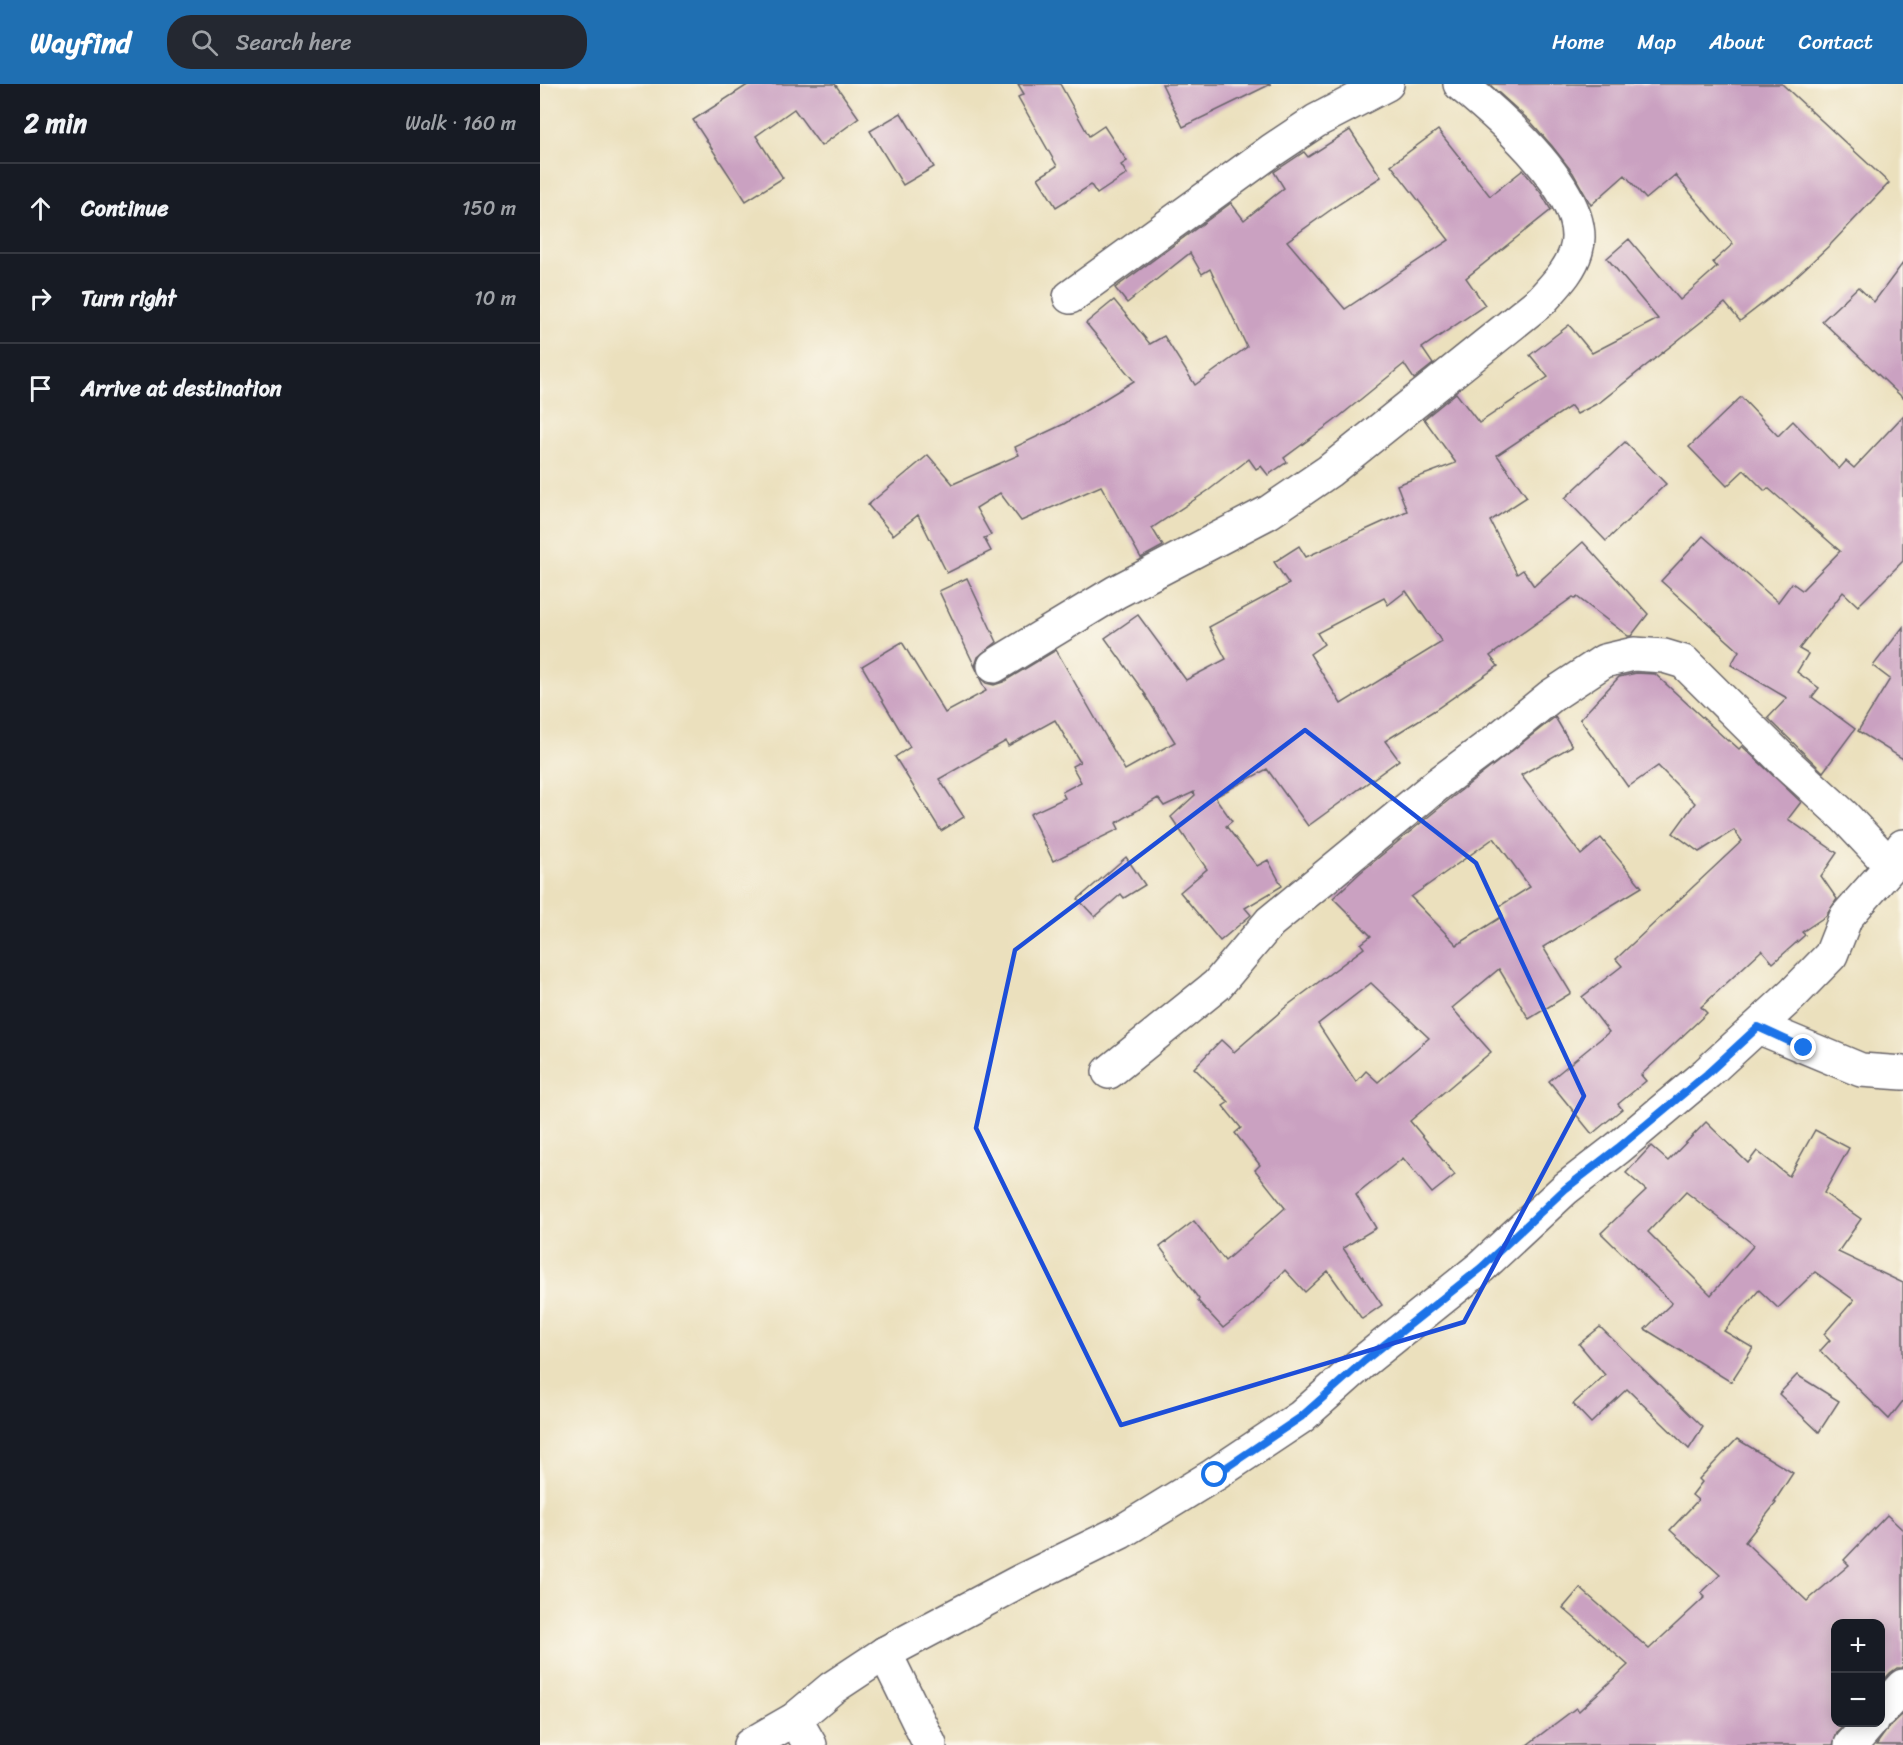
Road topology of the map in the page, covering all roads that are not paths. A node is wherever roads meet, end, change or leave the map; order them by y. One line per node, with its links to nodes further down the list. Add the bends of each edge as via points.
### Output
1 (1387, 84): 3 (street, via 1316,121 1271,151)
2 (1460, 84): 4 (street, via 1524,141 1566,194 1577,229 1577,250 1565,275 1533,307 1329,471 1269,512 1116,592)
3 (1070, 297)
4 (994, 666)
5 (1897, 856): 6 (street, via 1846,917 1831,955); 7 (street, via 1844,816 1684,662 1634,654 1604,661 1551,696 1297,899 1270,922 1217,985)
6 (1758, 1027): 8 (street, via 1861,1070); 9 (street, via 1707,1074 1565,1189 1481,1268 1301,1417 1121,1532)
7 (1108, 1072)
8 (1903, 1074)
9 (885, 1653): 13 (street, via 832,1688); 15 (street)
10 (1903, 1686): 11 (street)
11 (1885, 1706)
12 (1867, 1727): 16 (street)
13 (802, 1732): 14 (street)
14 (750, 1745)
15 (930, 1745)
16 (1851, 1745)

